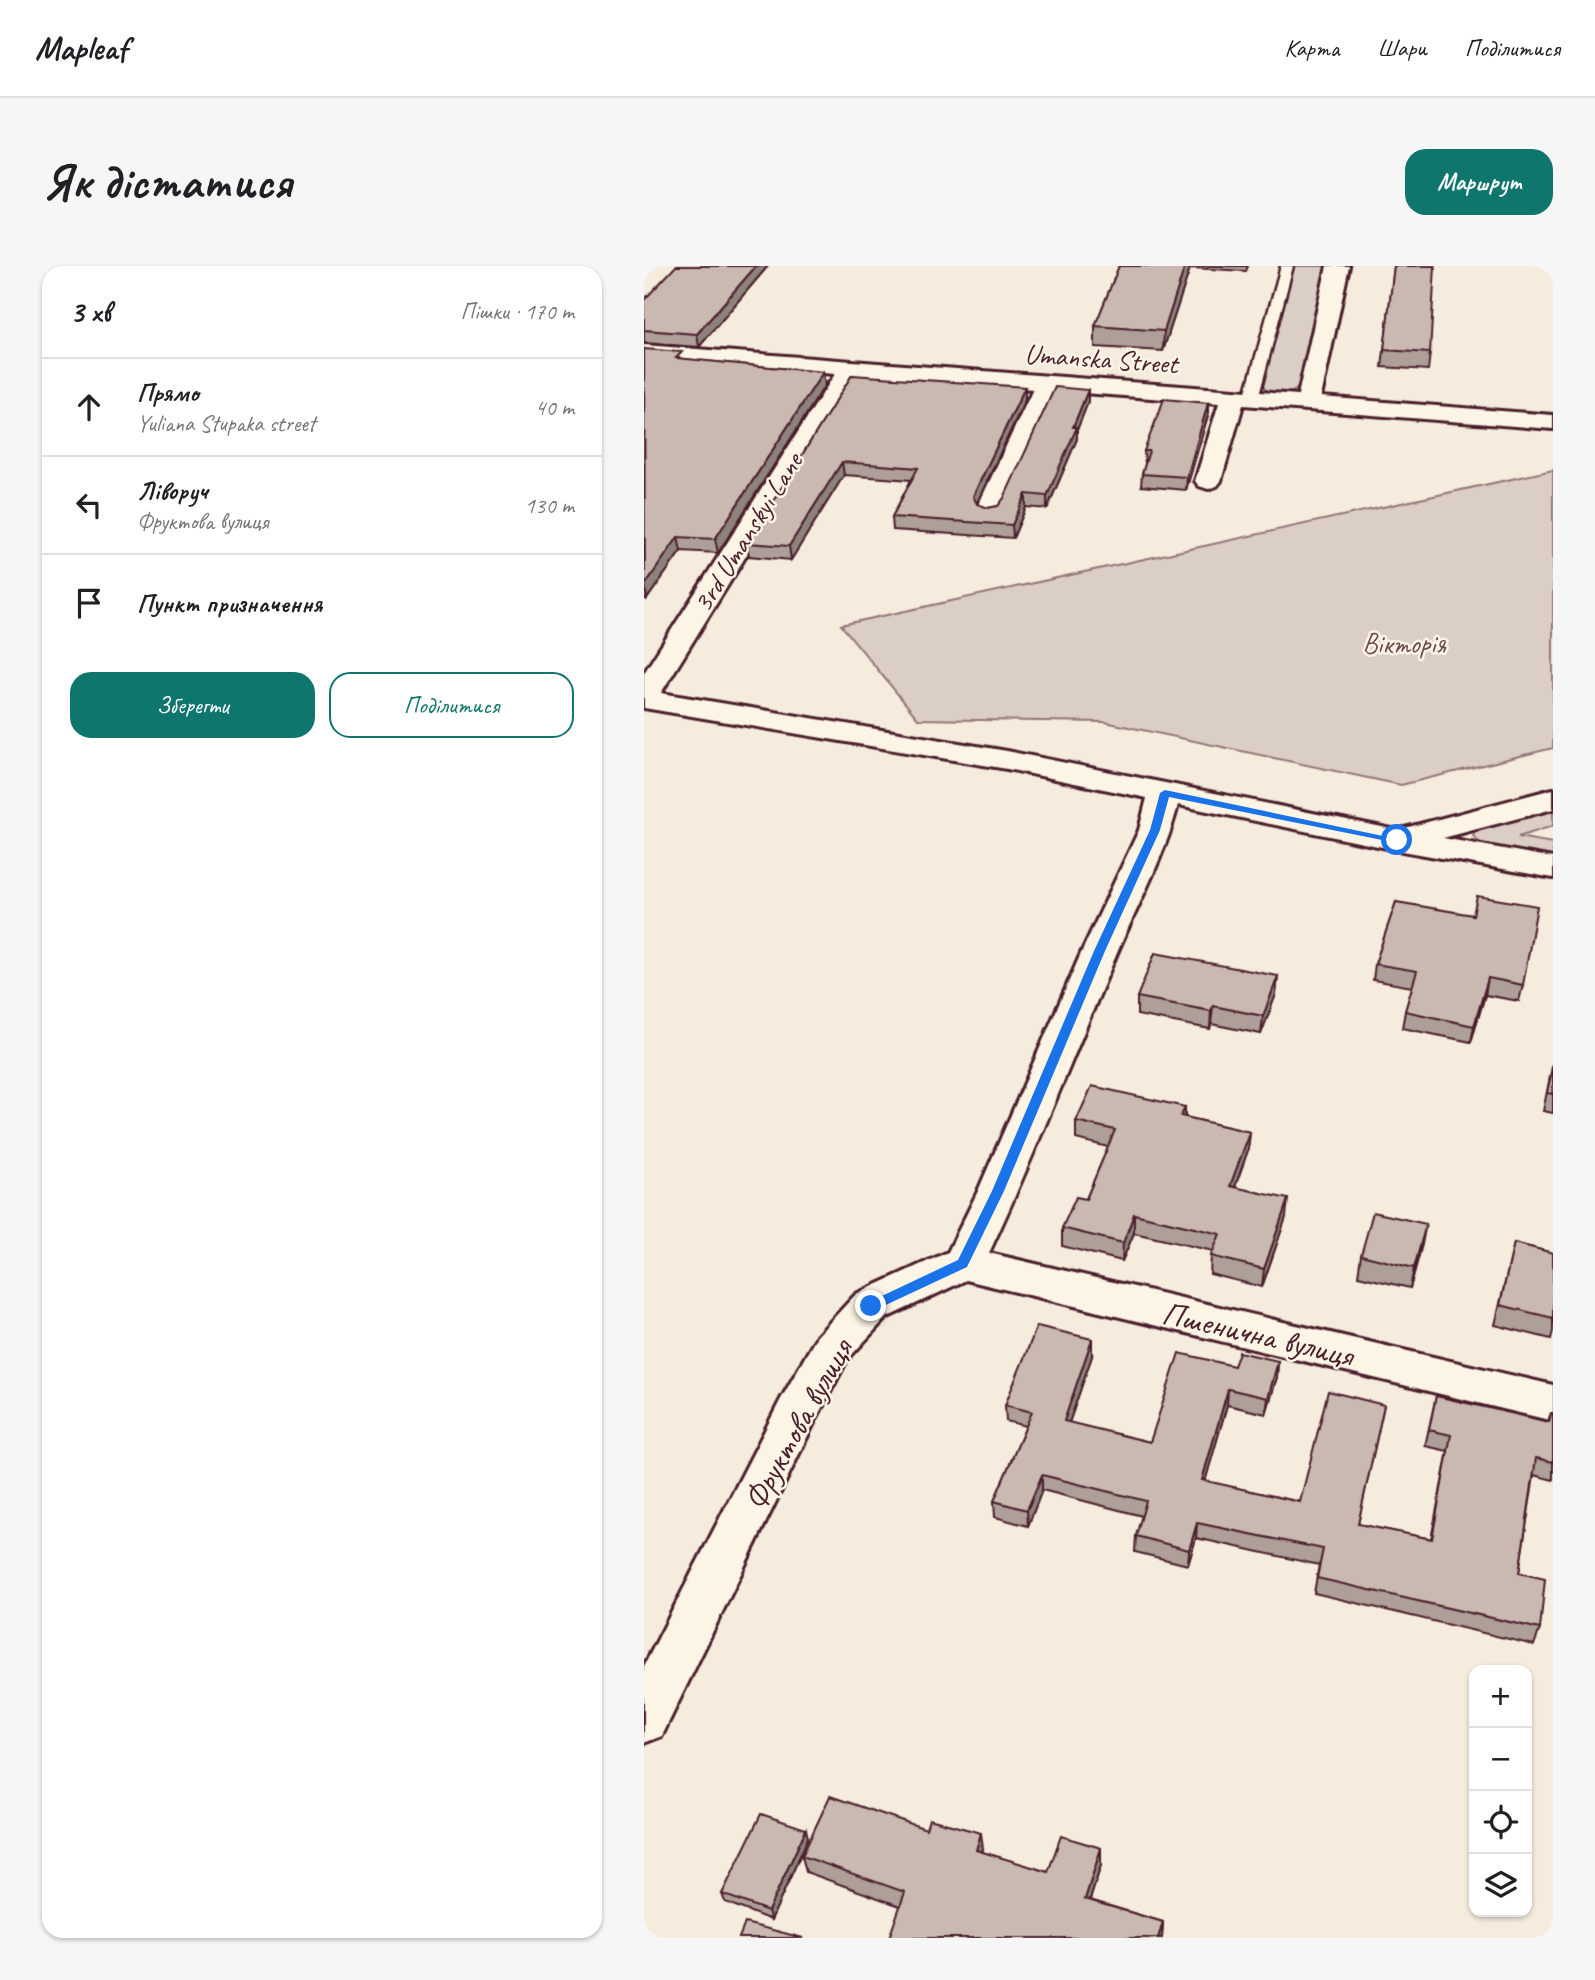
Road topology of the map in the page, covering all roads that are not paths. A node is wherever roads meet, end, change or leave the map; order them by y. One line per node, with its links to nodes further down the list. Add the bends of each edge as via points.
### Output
1 (1287, 266): 6 (lane)
2 (1338, 266): 7 (street)
3 (648, 358): 4 (street, Umanska Street)
4 (850, 369): 5 (street, Umanska Street); 11 (street, 3rd Umanskyi Lane)
5 (1047, 384): 6 (street, Umanska Street); 10 (street)
6 (1242, 399): 7 (street, Umanska Street); 9 (street)
7 (1308, 404): 8 (street, Umanska Street)
8 (1553, 422)
9 (1208, 481)
10 (989, 510)
11 (644, 697): 12 (street, via 1007,760)
12 (1165, 793): 14 (street); 16 (street, via 1155,830)
13 (1553, 799): 14 (street)
14 (1397, 840): 15 (street)
15 (1553, 868)
16 (963, 1264): 17 (street, Пшенична вулиця); 18 (street, Фруктова вулиця, via 871,1306 832,1348)
17 (1553, 1403)
18 (644, 1719)

